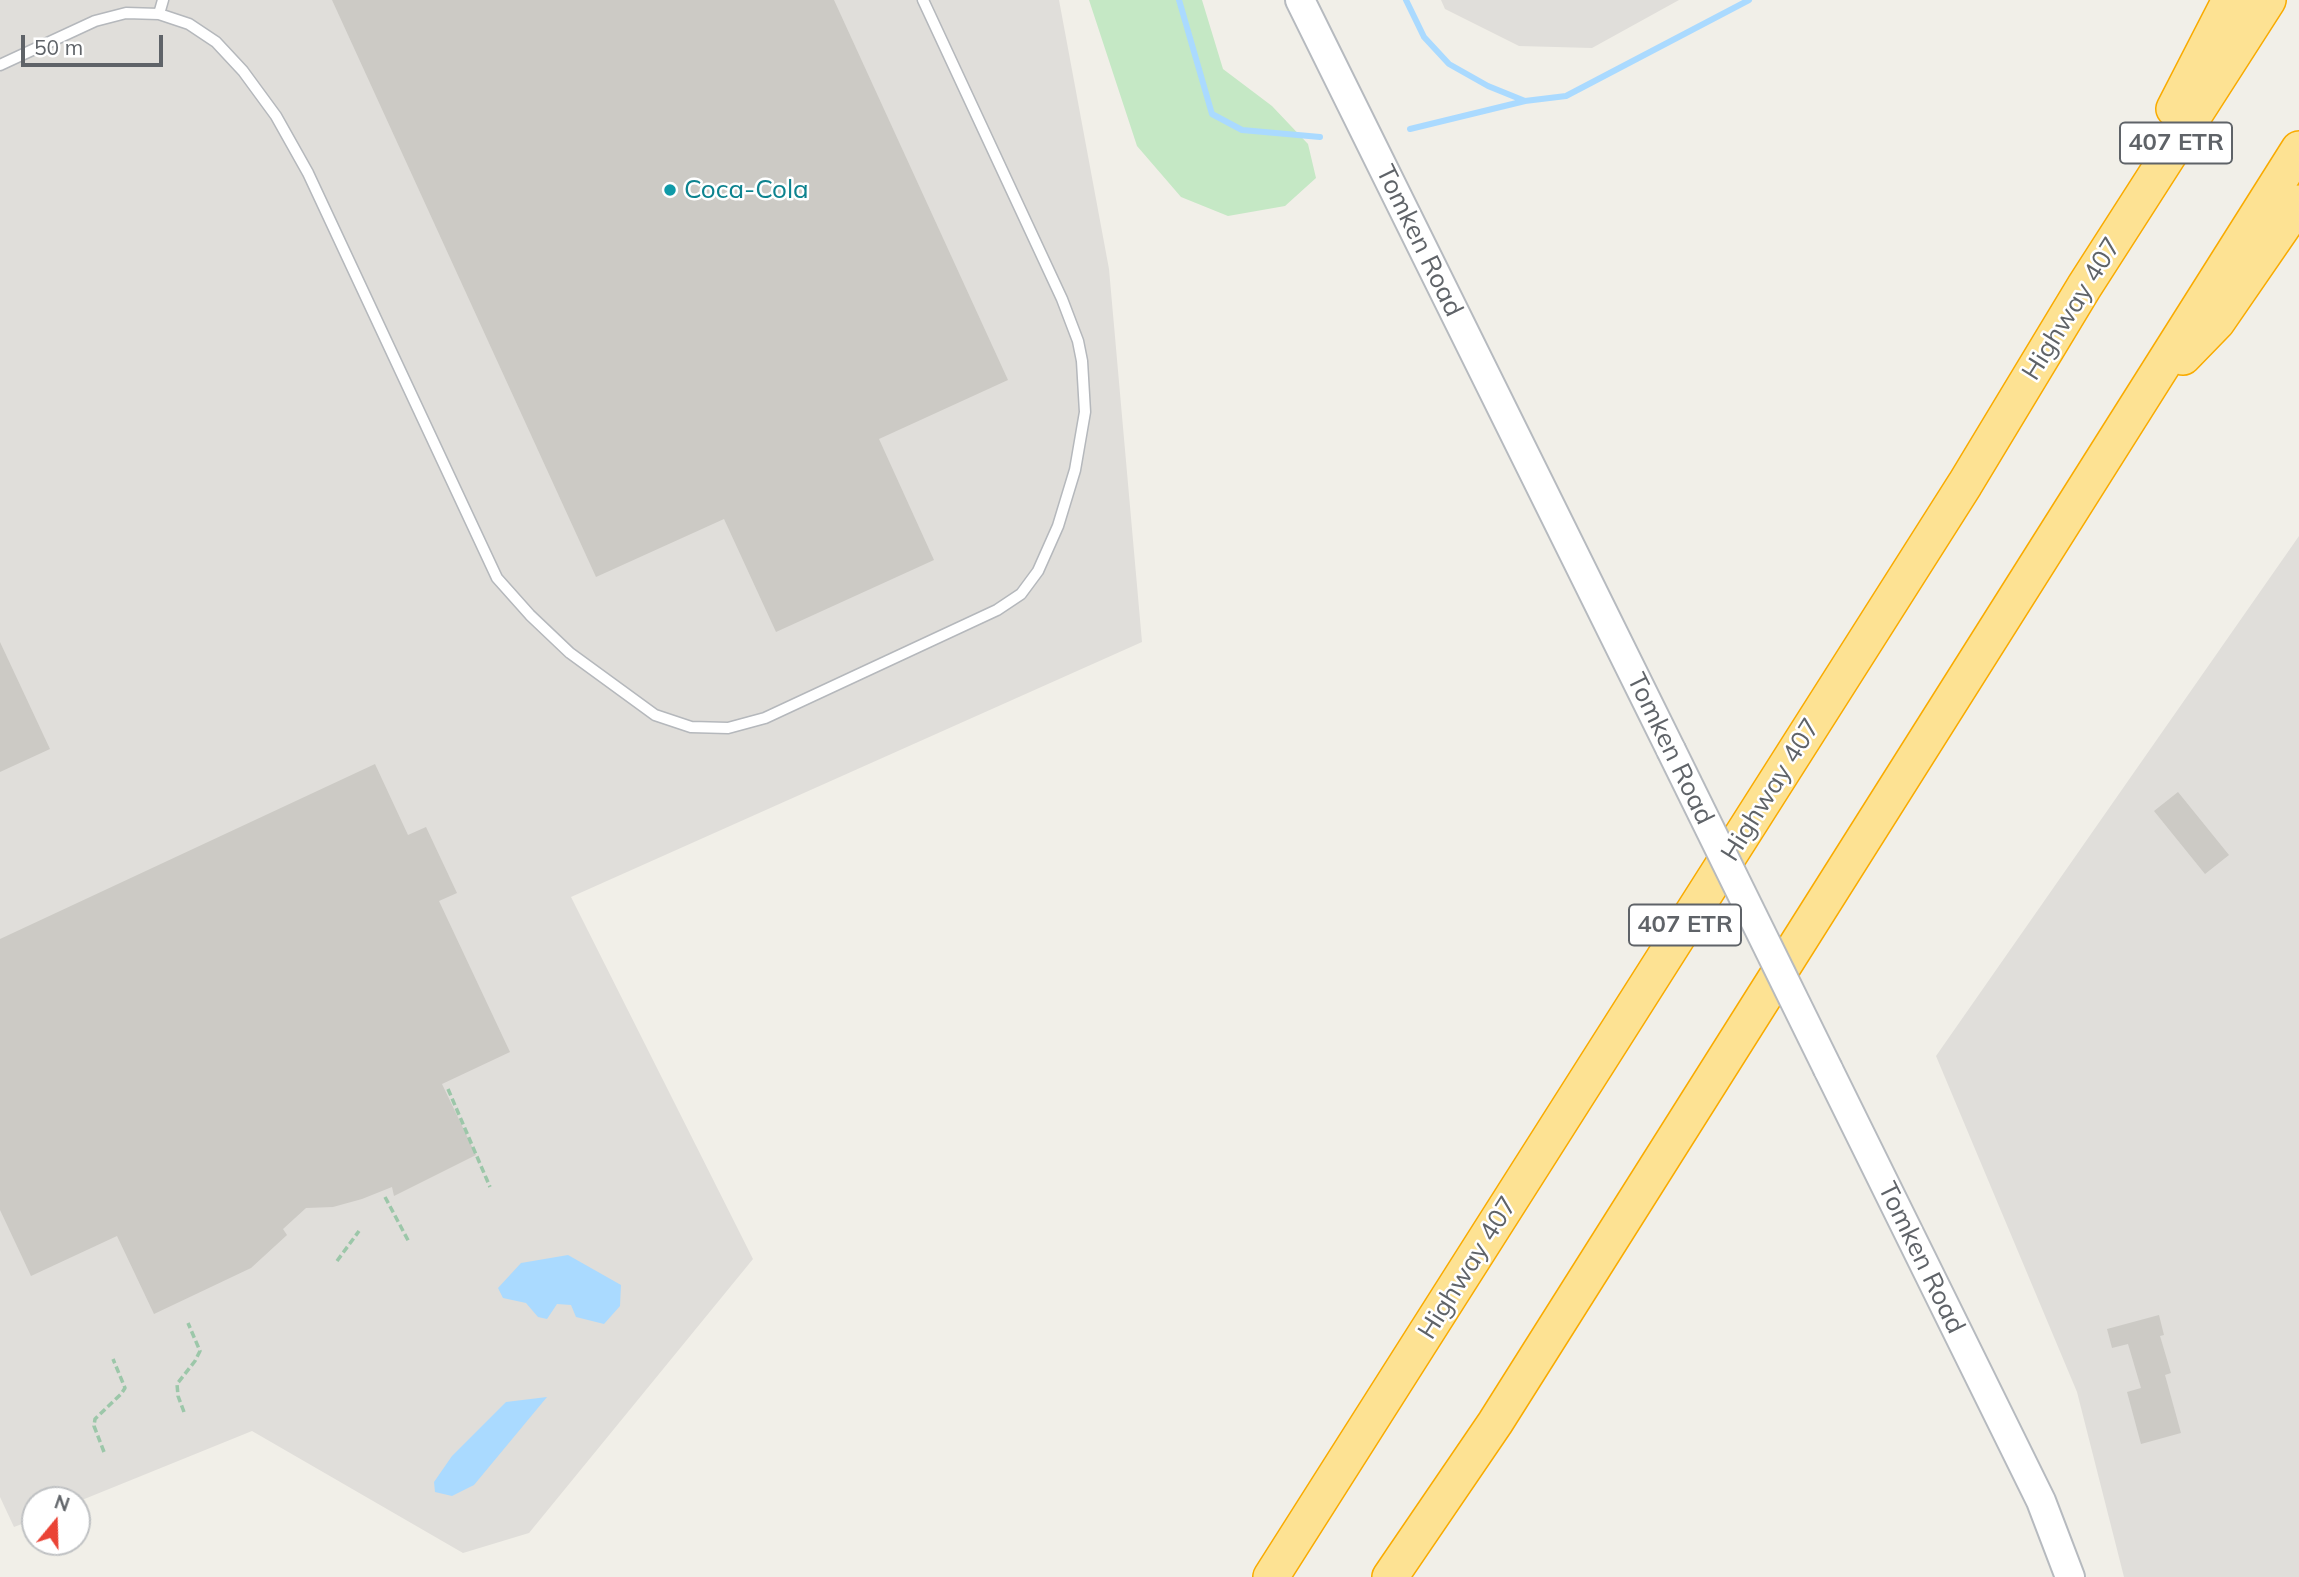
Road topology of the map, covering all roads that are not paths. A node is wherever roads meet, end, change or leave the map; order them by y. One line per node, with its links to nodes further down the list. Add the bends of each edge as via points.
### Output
1 (163, 0): 6 (lane)
2 (923, 0): 6 (lane, via 1079,341 1085,412 1075,470 1058,526 1038,571 1021,594 997,610 777,713 728,728 691,727 655,715 570,653 497,578 308,173 276,117 216,42 189,24)
3 (1300, 0): 14 (main road, Tomken Road, bridge, via 2041,1501)
4 (2230, 0): 10 (highway)
5 (2268, 0): 10 (highway, Highway 407 / 407 ETR)
6 (159, 14): 7 (lane, via 126,13 95,21)
7 (0, 65)
8 (2299, 149): 11 (highway)
9 (2299, 202): 11 (highway, via 2217,322)
10 (2084, 287): 12 (highway, Highway 407 / 407 ETR, via 1965,484)
11 (2139, 402): 13 (highway, via 1495,1423)
12 (1270, 1571)
13 (1390, 1577)
14 (2070, 1577)

